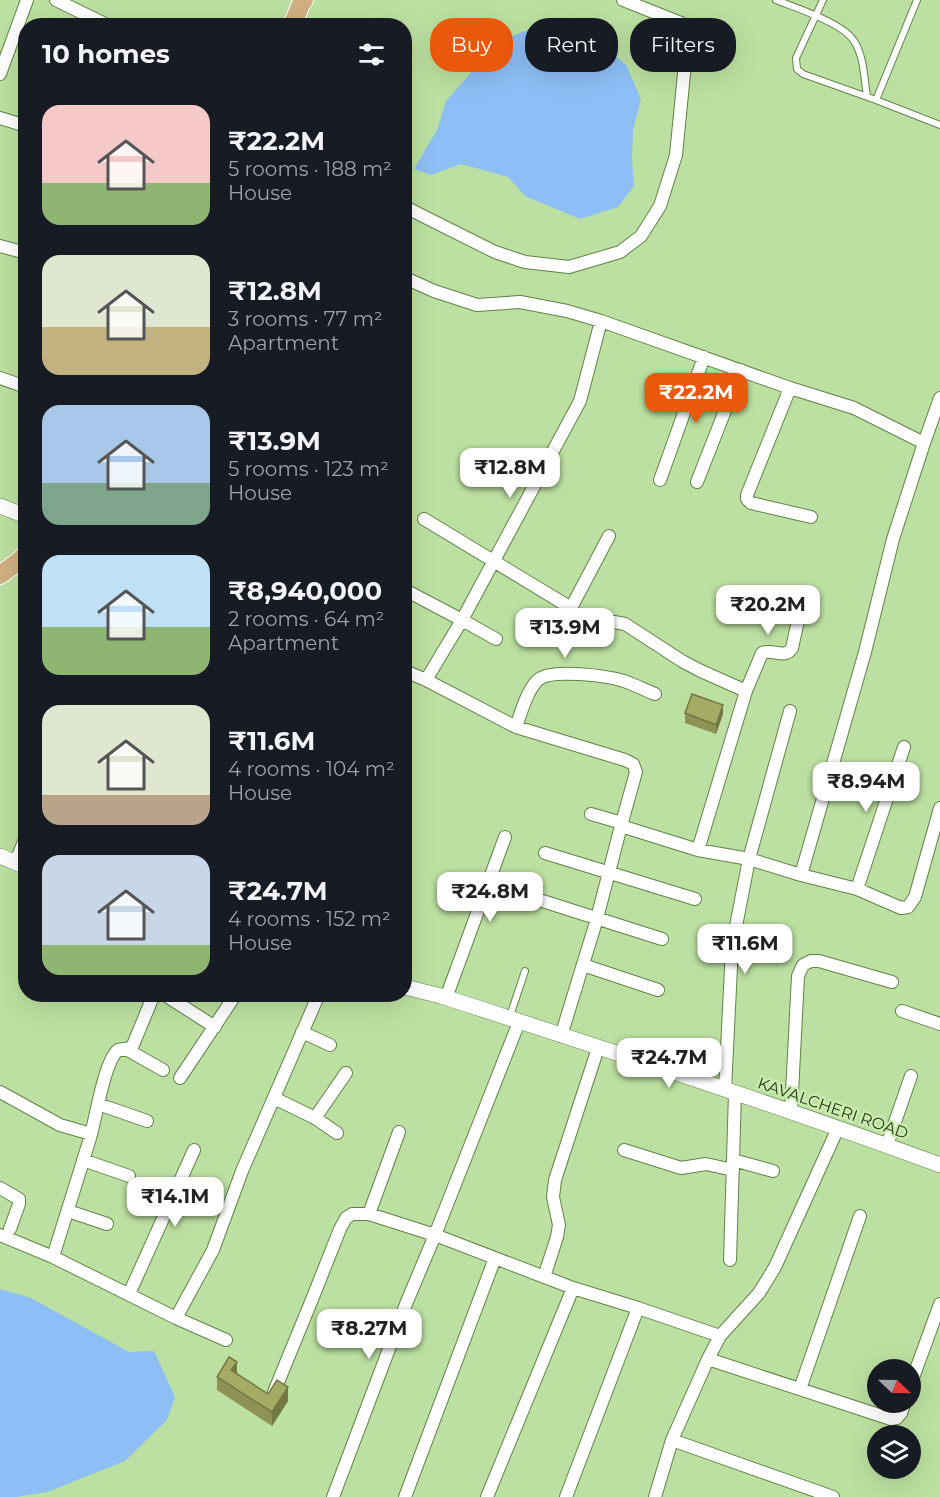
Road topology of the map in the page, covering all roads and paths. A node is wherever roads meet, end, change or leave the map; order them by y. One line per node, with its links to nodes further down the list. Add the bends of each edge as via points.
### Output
1 (27, 0): 9 (street)
2 (56, 0): 10 (street)
3 (623, 0): 19 (street, via 681,22 688,33 676,155 660,206 640,236 620,252 569,267 525,262 495,252)
4 (776, 0): 8 (lane)
5 (823, 0): 8 (lane)
6 (917, 0): 15 (lane)
7 (299, 1): 11 (main road)
8 (817, 16): 14 (lane, via 854,40); 14 (lane, via 796,58 797,69)
9 (20, 18)
10 (93, 18)
11 (294, 18)
12 (18, 25): 13 (street)
13 (0, 74)
14 (867, 96): 15 (lane)
15 (876, 100): 18 (lane)
16 (0, 118): 17 (street)
17 (18, 124)
18 (940, 125)
19 (412, 210)
20 (0, 246): 21 (street)
21 (18, 251)
22 (412, 281): 23 (street, via 477,305 520,302)
23 (601, 321): 24 (street); 38 (street, via 579,400)
24 (704, 357): 25 (street); 31 (street)
25 (741, 370): 28 (street); 32 (street)
26 (0, 378): 27 (street)
27 (18, 384)
28 (790, 387): 30 (street, via 854,408); 35 (street, via 747,499)
29 (940, 398): 30 (street)
30 (924, 443): 63 (street, via 893,539)
31 (660, 480)
32 (697, 482)
33 (0, 506): 34 (street)
34 (18, 513)
35 (811, 517)
36 (424, 519): 38 (street)
37 (609, 536): 43 (street)
38 (494, 562): 43 (street); 44 (street)
39 (18, 563): 40 (main road)
40 (0, 575)
41 (412, 594): 44 (street)
42 (750, 597): 48 (street, via 799,616 790,652 762,653)
43 (571, 608): 48 (street, via 576,620 625,624 682,661)
44 (462, 620): 45 (street); 47 (street)
45 (496, 639)
46 (412, 674): 47 (street)
47 (426, 680): 51 (street)
48 (746, 691): 57 (street)
49 (655, 694): 51 (street, via 624,681 595,675 547,675 534,684)
50 (790, 711): 60 (street)
51 (516, 727): 55 (street, via 633,765 636,772)
52 (904, 747): 64 (street)
53 (940, 808): 64 (street, via 915,897 908,907 901,908)
54 (591, 814): 55 (street)
55 (622, 825): 57 (street); 62 (street)
56 (505, 837): 74 (street)
57 (698, 850): 60 (street)
58 (545, 853): 62 (street)
59 (0, 856): 61 (street)
60 (749, 859): 63 (street); 93 (street, via 732,947)
61 (18, 864)
62 (608, 873): 66 (street); 67 (street)
63 (801, 875): 64 (street)
64 (857, 889)
65 (533, 898): 67 (street)
66 (695, 899)
67 (597, 918): 68 (street); 69 (street)
68 (662, 939)
69 (583, 965): 73 (street); 84 (street)
70 (525, 971): 80 (lane)
71 (892, 982): 96 (street, via 819,961 803,966 798,976)
72 (412, 989): 74 (street, KAVALCHERI ROAD)
73 (657, 990)
74 (446, 998): 80 (street, KAVALCHERI ROAD)
75 (151, 1002): 87 (street, via 133,1045)
76 (176, 1002): 82 (street)
77 (231, 1002): 82 (street)
78 (315, 1002): 83 (street)
79 (902, 1011): 81 (street)
80 (514, 1020): 84 (street, KAVALCHERI ROAD); 117 (street)
81 (940, 1024)
82 (215, 1027): 91 (street)
83 (302, 1032): 85 (street); 94 (street)
84 (561, 1036): 86 (street, KAVALCHERI ROAD)
85 (330, 1045)
86 (598, 1048): 93 (street, KAVALCHERI ROAD); 121 (street, via 555,1180 553,1197 559,1225)
87 (126, 1049): 88 (street); 95 (street, via 115,1052)
88 (163, 1070)
89 (346, 1073): 97 (street)
90 (911, 1076): 103 (street)
91 (180, 1077)
92 (0, 1092): 102 (street, via 60,1125)
93 (730, 1092): 96 (street, KAVALCHERI ROAD); 107 (street)
94 (274, 1098): 97 (street); 126 (street, via 213,1250)
95 (98, 1104): 98 (street); 102 (street)
96 (791, 1112): 99 (street, KAVALCHERI ROAD)
97 (315, 1118): 101 (street)
98 (147, 1121)
99 (838, 1128): 103 (street, KAVALCHERI ROAD); 127 (street, via 775,1267 759,1293)
100 (399, 1132): 113 (street)
101 (337, 1133)
102 (91, 1134): 106 (street)
103 (887, 1145): 108 (street, KAVALCHERI ROAD)
104 (194, 1150): 123 (street)
105 (624, 1150): 107 (street, via 681,1168)
106 (83, 1160): 110 (street); 112 (street)
107 (733, 1165): 109 (street); 120 (street)
108 (940, 1165)
109 (773, 1171)
110 (129, 1176)
111 (0, 1188): 116 (street, via 19,1199 20,1204)
112 (68, 1211): 115 (street); 118 (street)
113 (369, 1214): 117 (street); 132 (street, via 352,1214 339,1229)
114 (860, 1216): 131 (street)
115 (107, 1224)
116 (5, 1232): 118 (street)
117 (435, 1235): 119 (street); 137 (street)
118 (53, 1257): 123 (street)
119 (495, 1258): 121 (street); 138 (street)
120 (730, 1260)
121 (544, 1277): 122 (street)
122 (573, 1288): 125 (street); 139 (street)
123 (129, 1294): 126 (street)
124 (940, 1304): 130 (street)
125 (638, 1308): 127 (street); 140 (street)
126 (176, 1318): 128 (street)
127 (720, 1336): 129 (street)
128 (226, 1340)
129 (708, 1359): 131 (street); 136 (street)
130 (920, 1359)
131 (800, 1389): 133 (street)
132 (272, 1398)
133 (867, 1411)
134 (873, 1413): 135 (street, via 891,1419)
135 (901, 1413)
136 (672, 1440): 141 (street); 142 (street)
137 (333, 1497)
138 (405, 1497)
139 (487, 1497)
140 (566, 1497)
141 (655, 1497)
142 (833, 1497)

